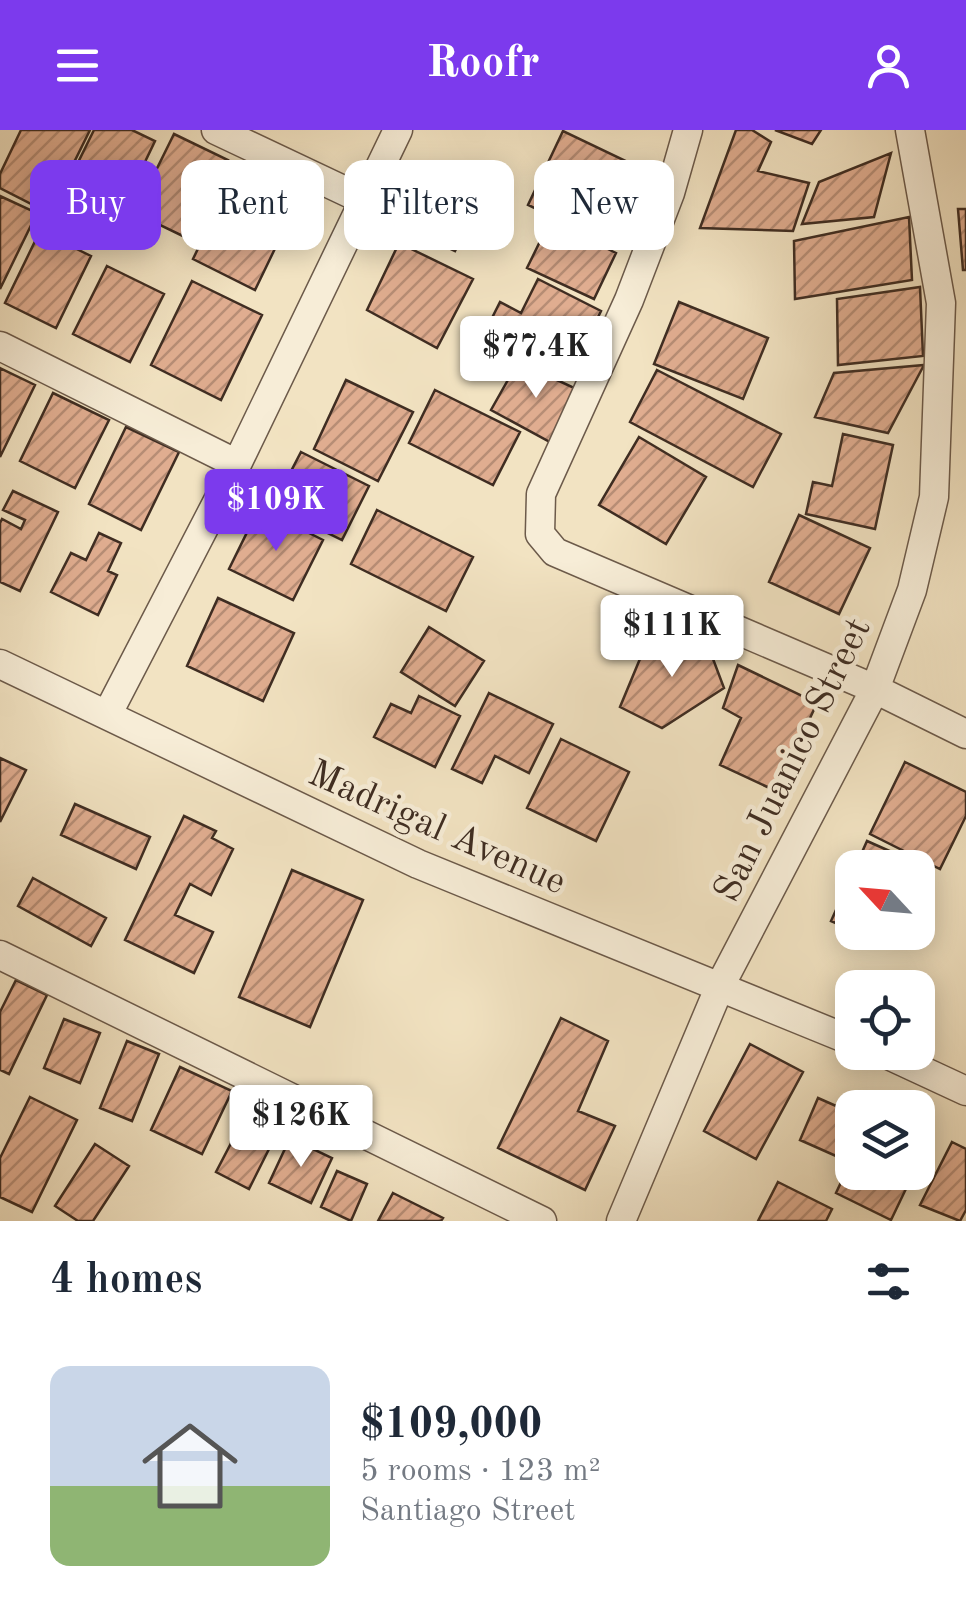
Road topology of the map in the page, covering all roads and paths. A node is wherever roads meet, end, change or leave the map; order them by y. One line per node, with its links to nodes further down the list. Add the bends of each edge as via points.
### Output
1 (216, 130): 6 (street)
2 (398, 130): 5 (street)
3 (688, 130): 12 (street, via 629,300 541,494 540,534 555,552)
4 (910, 130): 9 (street, San Juanico Street, via 942,303)
5 (383, 160)
6 (344, 191)
7 (344, 242): 10 (street)
8 (0, 346): 10 (street)
9 (953, 427): 12 (street, San Juanico Street, via 912,590)
10 (238, 464): 13 (street)
11 (0, 664): 13 (street, Madrigal Avenue)
12 (875, 689): 14 (street); 16 (street, San Juanico Street)
13 (107, 715): 16 (street, Madrigal Avenue, via 418,864)
14 (966, 734)
15 (0, 955): 20 (street)
16 (720, 986): 17 (street, Madrigal Avenue); 21 (street, San Juanico Street)
17 (835, 1033)
18 (921, 1070): 19 (street)
19 (966, 1091)
20 (542, 1221)
21 (621, 1221)

